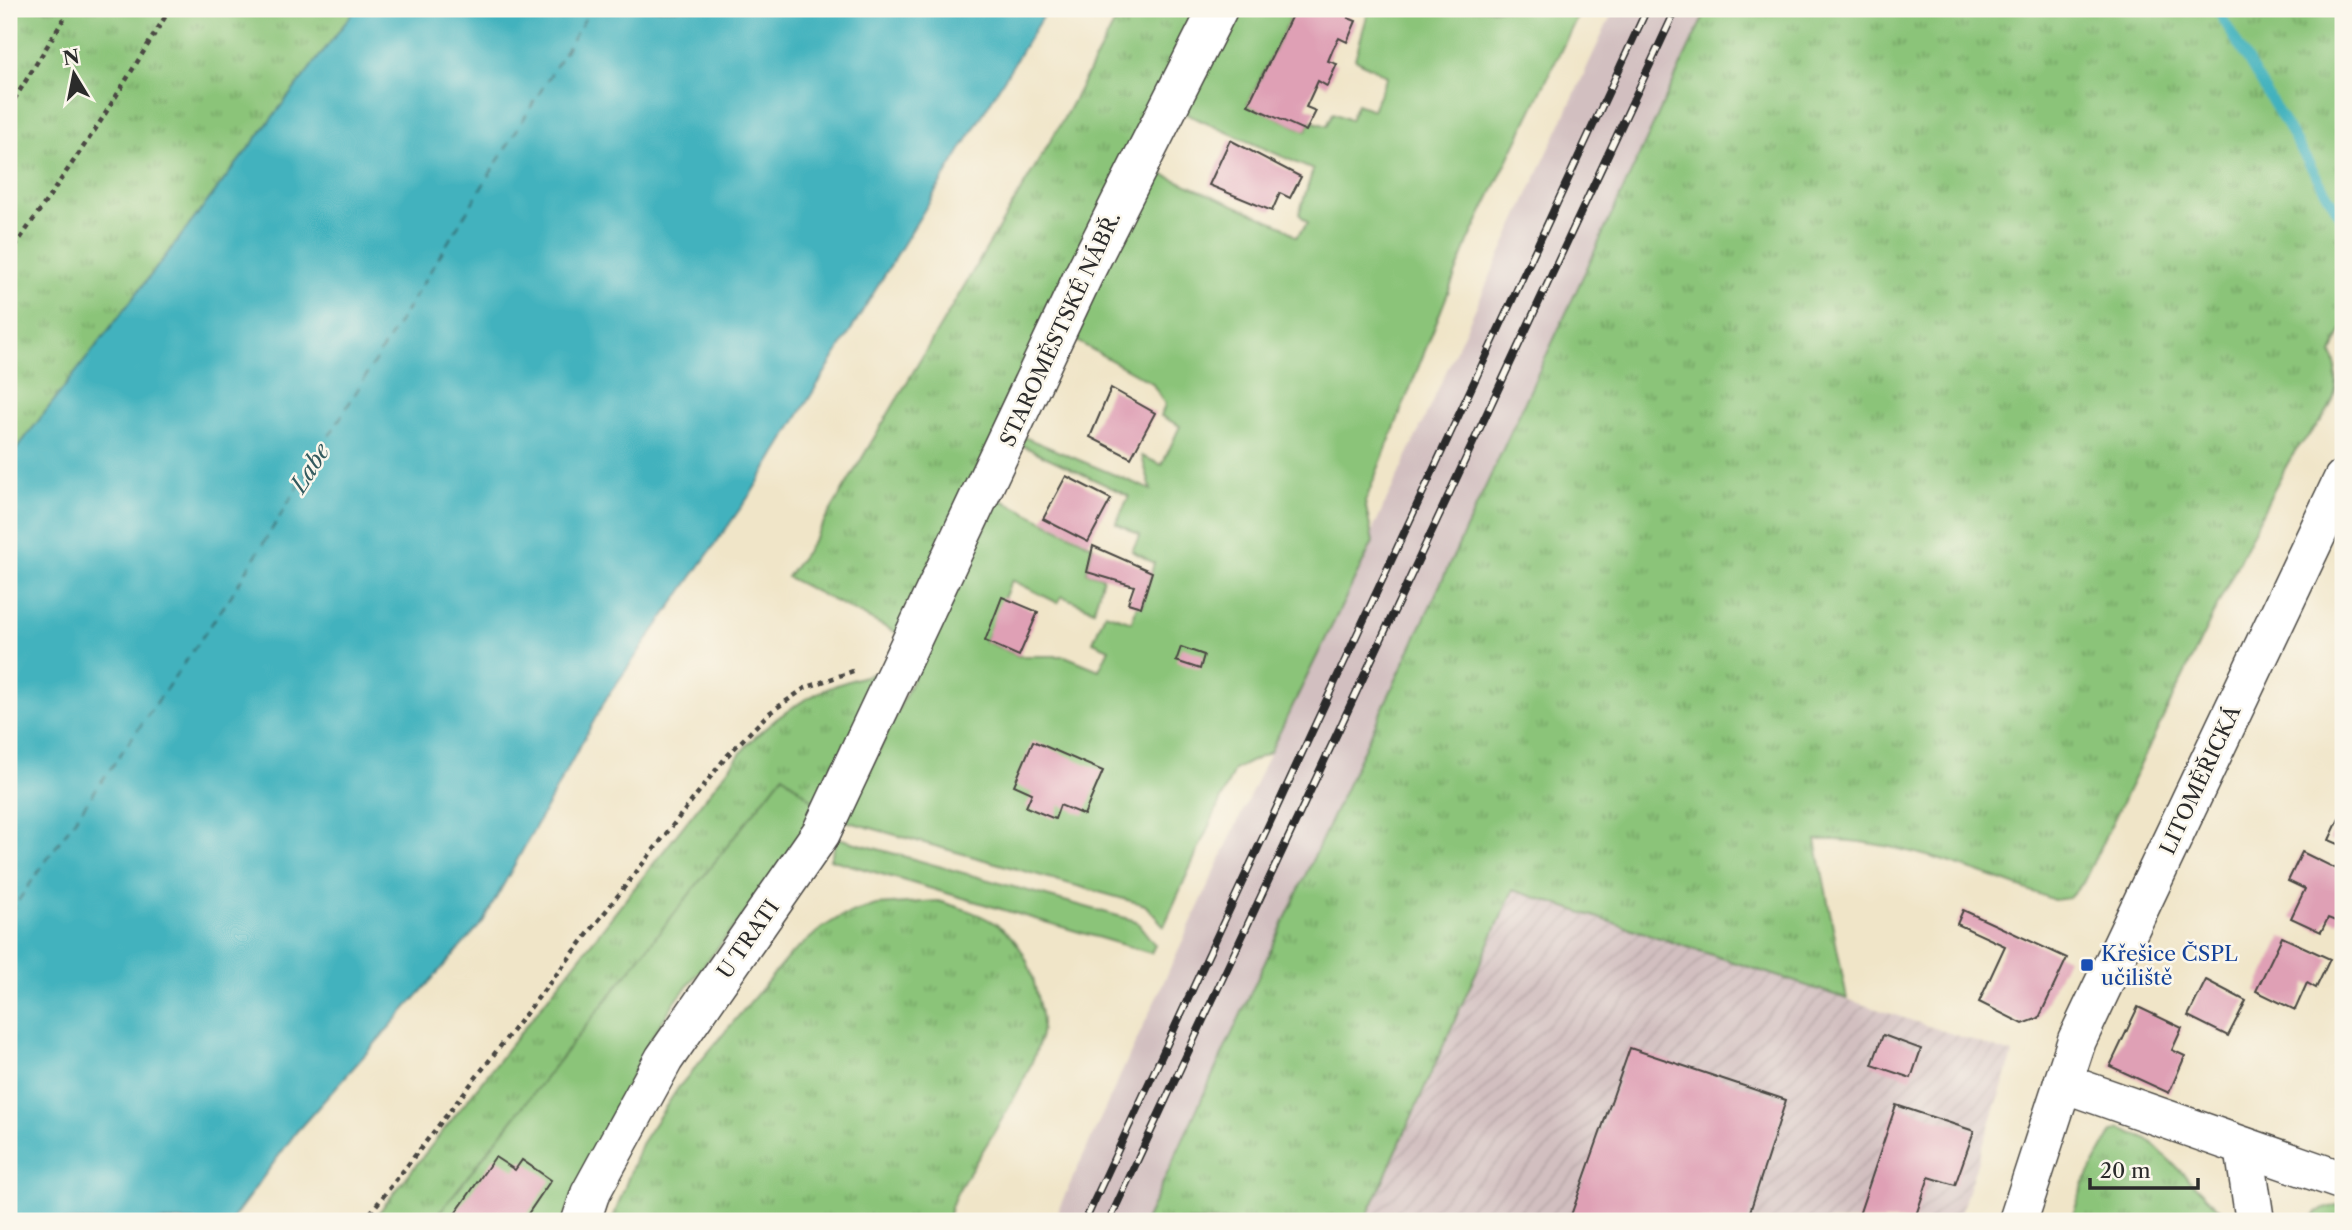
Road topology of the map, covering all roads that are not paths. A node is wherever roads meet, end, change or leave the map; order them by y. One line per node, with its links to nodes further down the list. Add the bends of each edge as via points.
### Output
1 (1218, 9): 3 (street, STAROMĚSTSKÉ NÁBŘ., via 1084,274)
2 (2343, 479): 4 (street, LITOMĚŘICKÁ, via 2082,1029)
3 (908, 652): 7 (street, U TRATI, via 821,834 664,1059 590,1194)
4 (2063, 1083): 5 (street); 8 (street, LITOMĚŘICKÁ)
5 (2244, 1147): 6 (street); 9 (street)
6 (2343, 1181)
7 (581, 1221)
8 (2018, 1221)
9 (2255, 1221)

